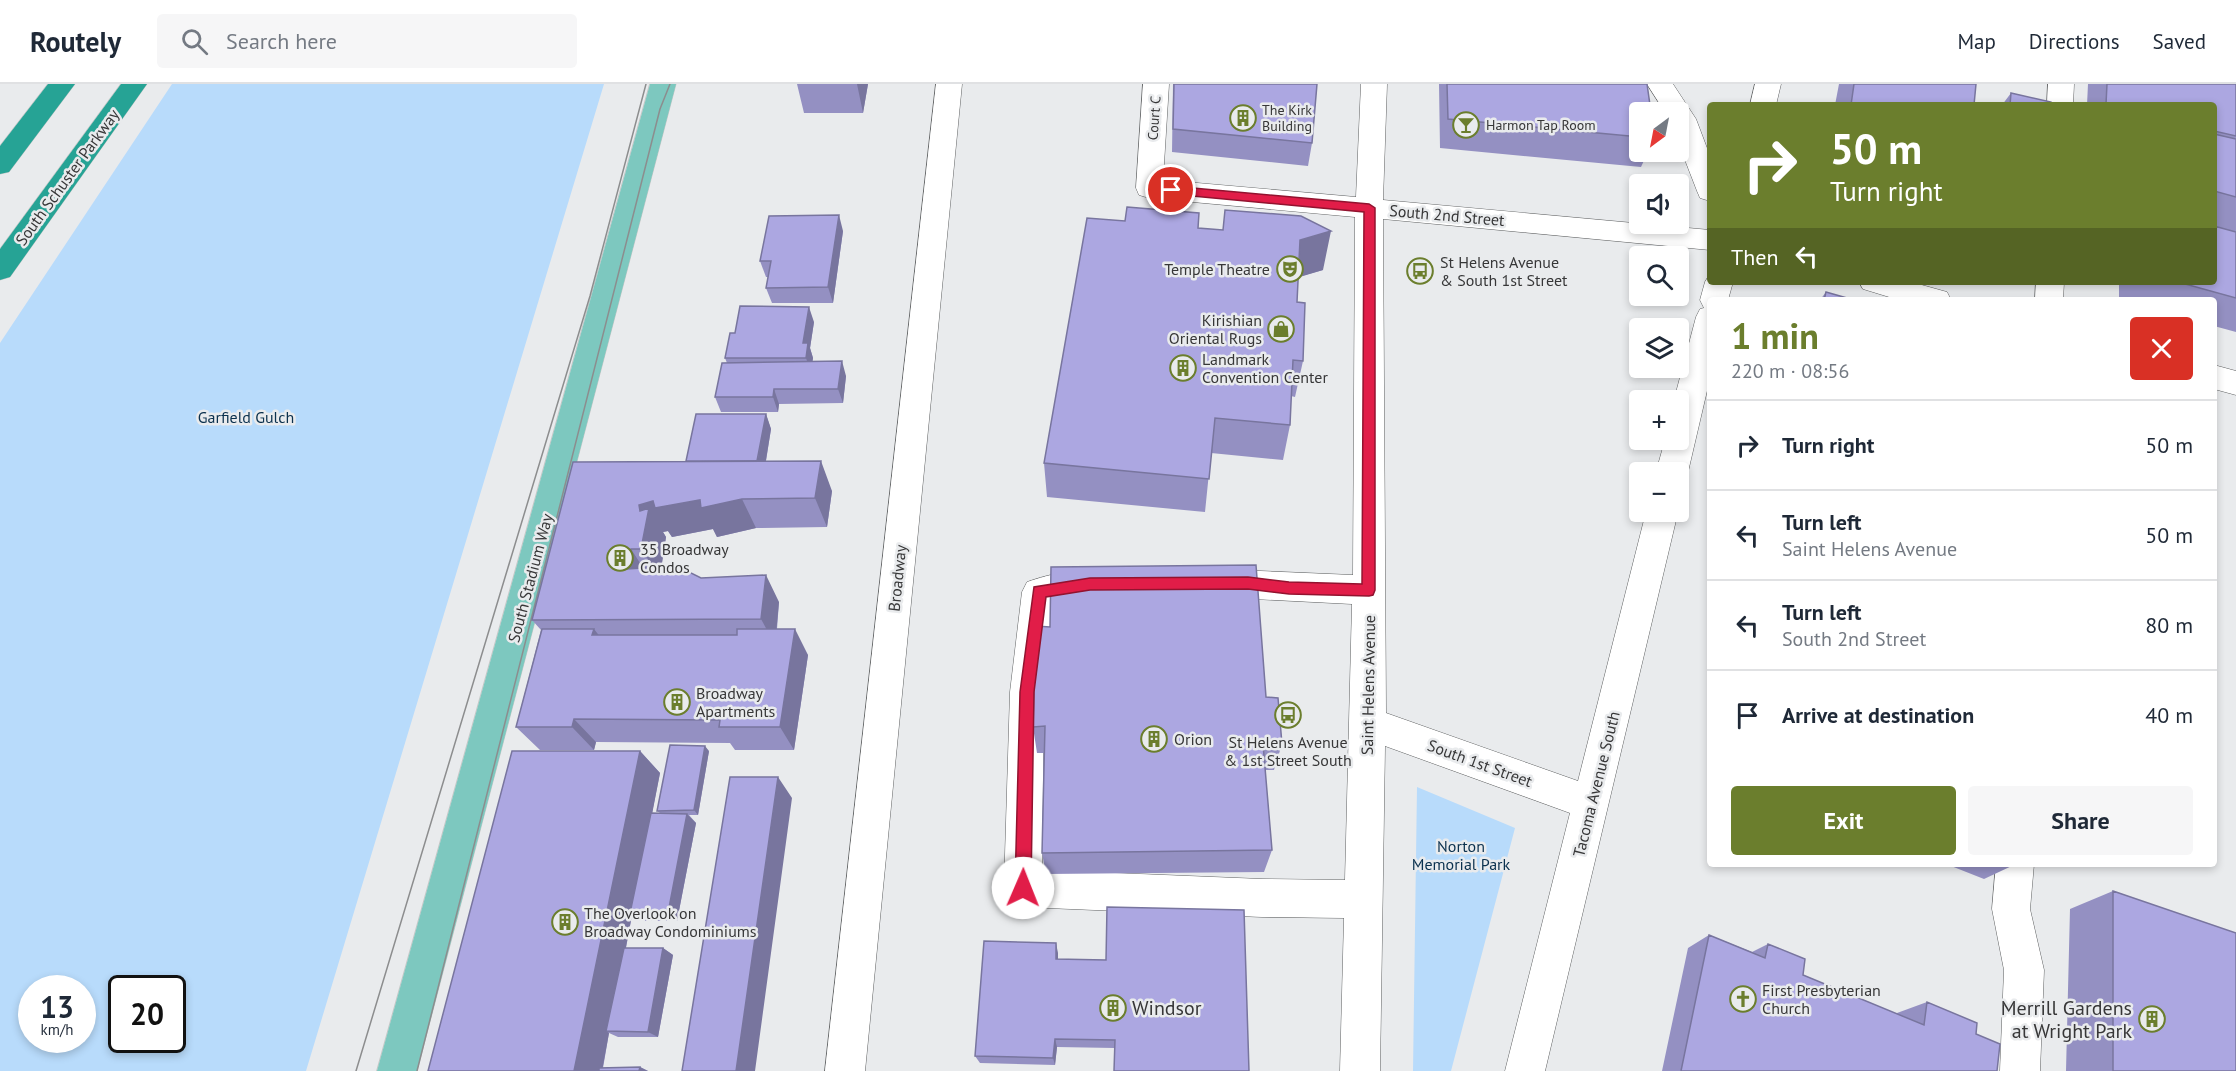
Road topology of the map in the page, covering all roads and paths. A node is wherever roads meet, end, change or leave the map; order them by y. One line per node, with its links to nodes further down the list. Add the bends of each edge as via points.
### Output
1 (62, 84): 12 (highway)
2 (134, 84): 17 (highway, South Schuster Parkway)
3 (663, 84): 33 (main road, South Stadium Way)
4 (949, 84): 34 (street, Broadway)
5 (1156, 84): 14 (street, Court C)
6 (1374, 84): 15 (street, Saint Helens Avenue)
7 (1660, 84): 13 (street, via 1683,118)
8 (1768, 84): 10 (street)
9 (2061, 84): 11 (street)
10 (1764, 102)
11 (2060, 102)
12 (0, 165)
13 (1707, 183)
14 (1149, 188): 15 (street, South 2nd Street)
15 (1369, 208): 16 (street, South 2nd Street); 27 (street, Saint Helens Avenue)
16 (1707, 240)
17 (0, 270)
18 (1884, 285): 19 (street)
19 (1926, 297)
20 (1707, 329): 23 (street)
21 (2217, 378): 22 (street)
22 (2236, 383)
23 (1674, 462)
24 (1660, 522): 29 (street, Tacoma Avenue South)
25 (1124, 584): 31 (street, via 1090,584 1039,592 1027,692 1023,888)
26 (1180, 584): 27 (street, via 1248,583)
27 (1369, 590): 28 (street, Saint Helens Avenue)
28 (1368, 723): 29 (street, South 1st Street); 31 (street, Saint Helens Avenue)
29 (1591, 803): 32 (street, Tacoma Avenue South)
30 (2015, 867): 36 (street, via 2011,909 2024,970)
31 (1362, 899): 35 (street, Saint Helens Avenue)
32 (1523, 1066)
33 (396, 1071)
34 (845, 1071)
35 (1360, 1071)
36 (2020, 1071)

